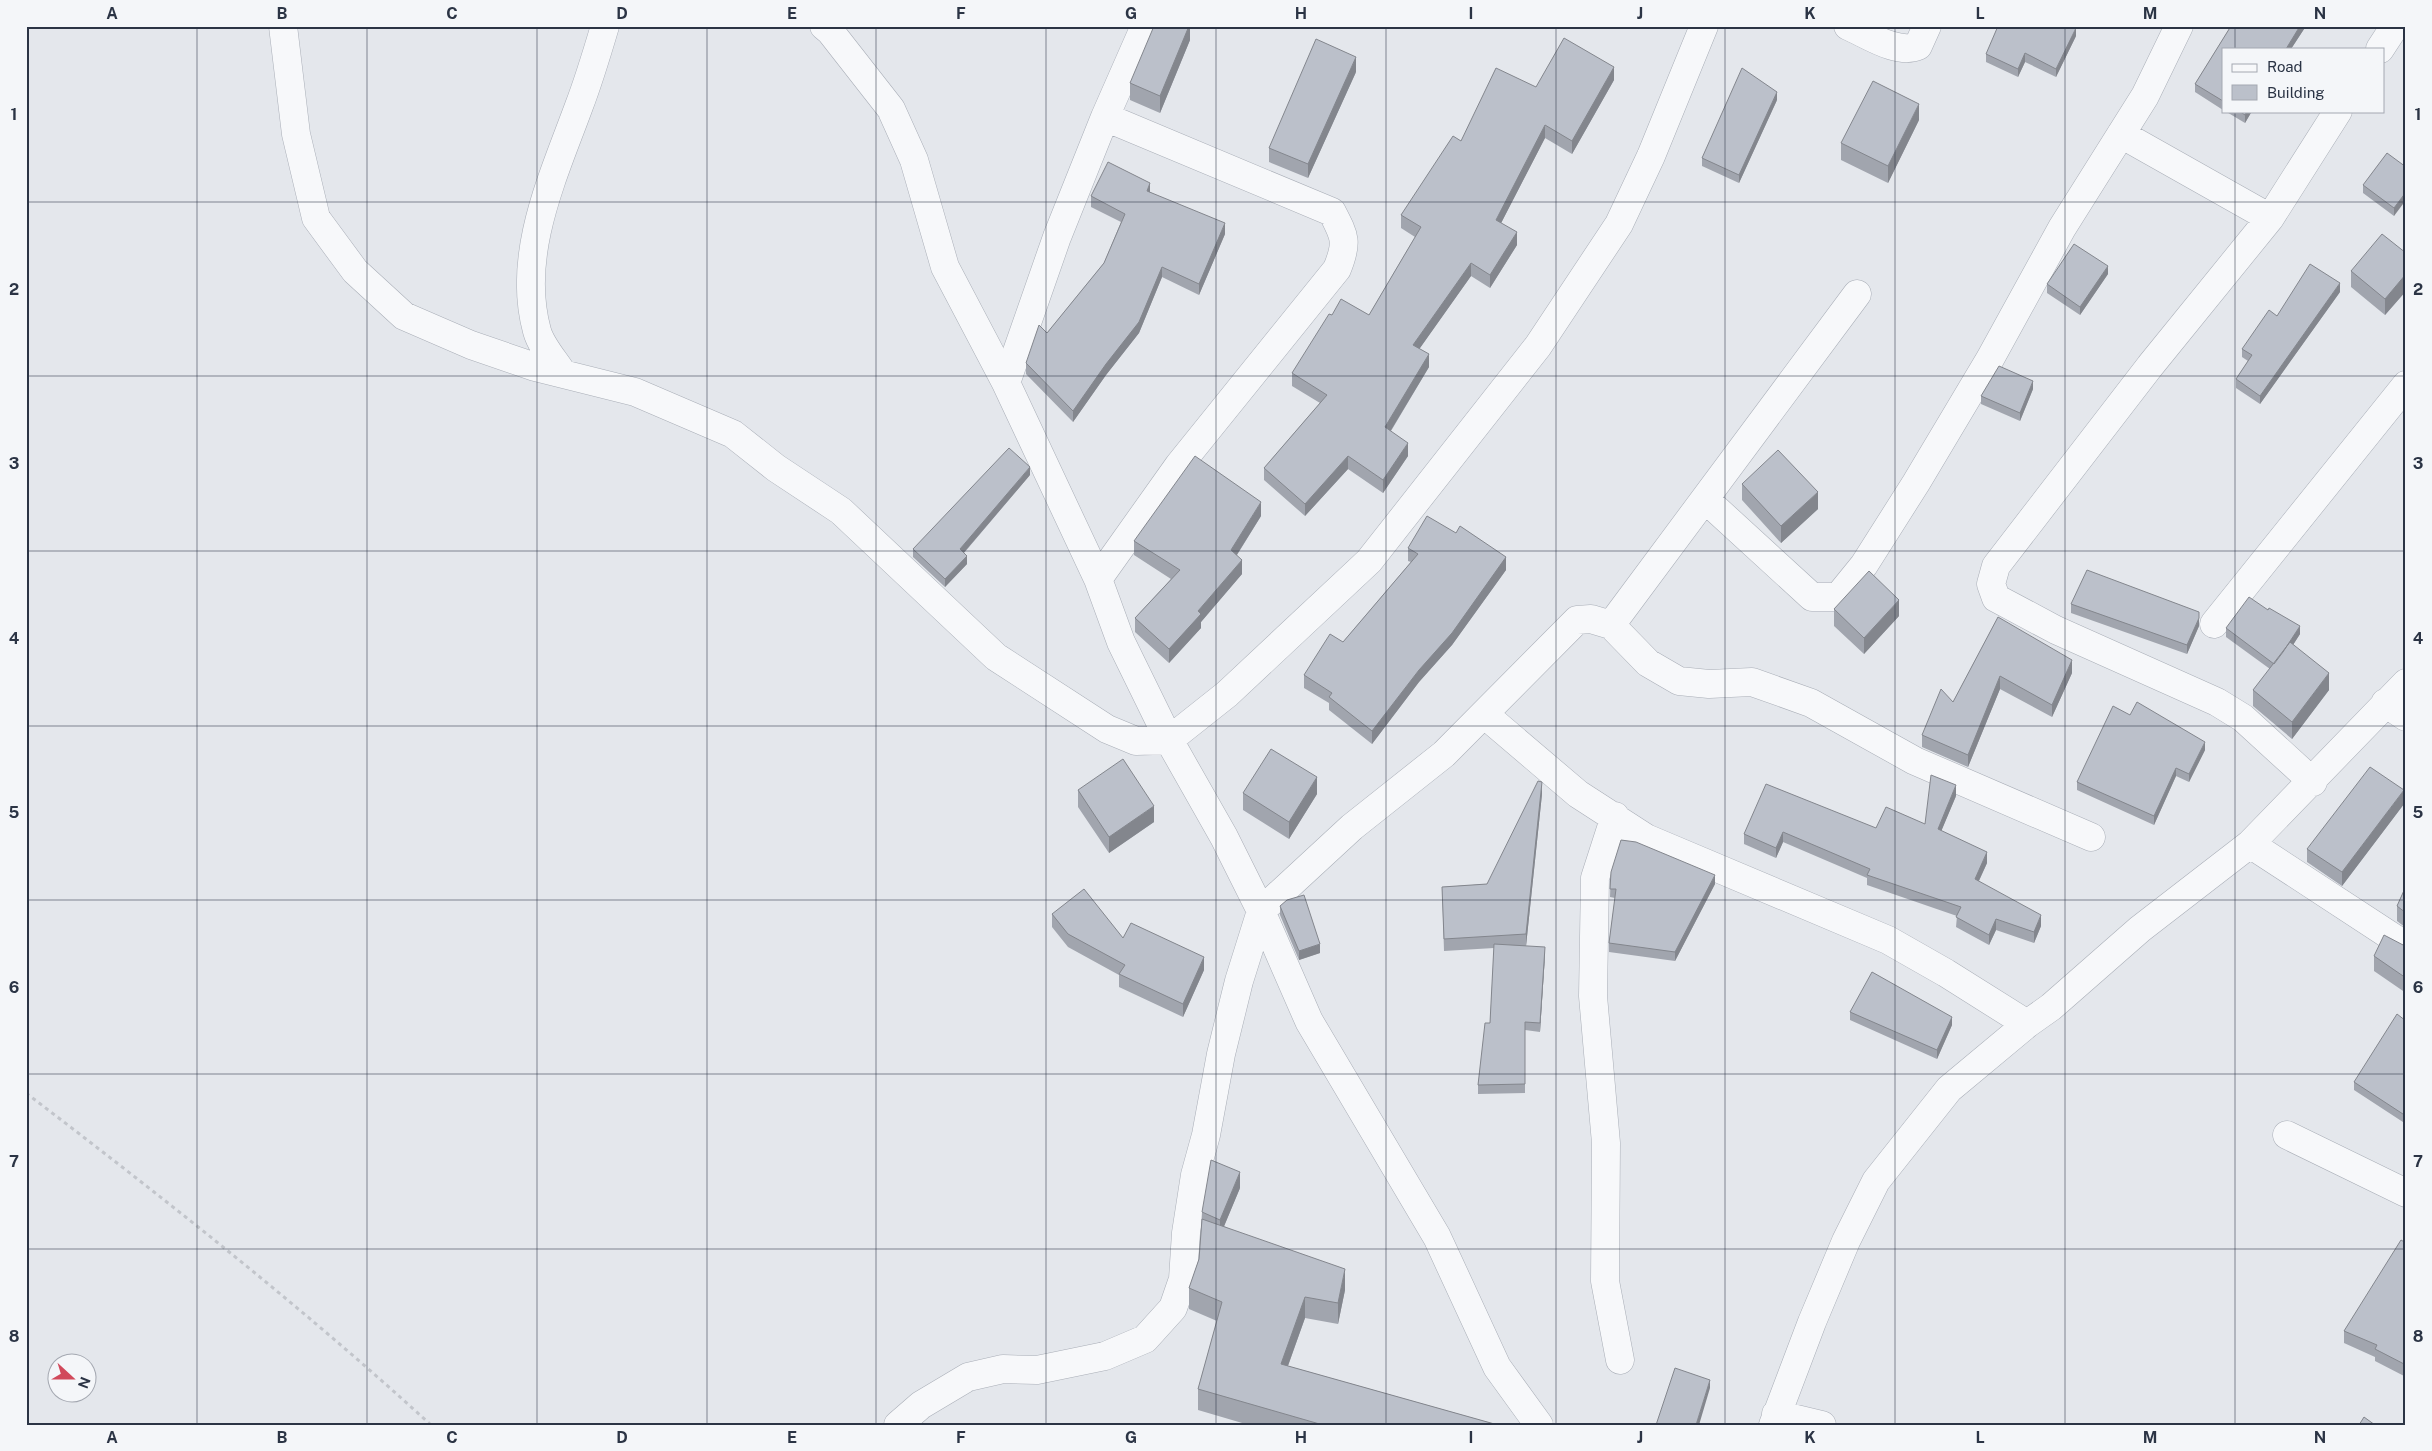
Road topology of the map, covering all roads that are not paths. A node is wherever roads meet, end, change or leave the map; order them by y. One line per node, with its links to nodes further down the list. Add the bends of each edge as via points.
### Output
1 (284, 26): 16 (street, via 296,134 316,218 355,271 404,316 471,345)
2 (605, 26): 16 (street, via 541,216 532,257 530,302 538,334)
3 (824, 26): 17 (street, via 891,109 914,160 946,267)
4 (1145, 26): 12 (street)
5 (1704, 26): 26 (street, via 1651,156 1619,224 1538,346 1369,561 1227,694)
6 (1848, 26): 7 (street, via 1910,50 1918,46)
7 (1928, 26)
8 (2179, 26): 13 (street, via 2145,96)
9 (2395, 26): 10 (street)
10 (2381, 48)
11 (2337, 112): 14 (street)
12 (1105, 117): 17 (street); 20 (street, via 1332,212 1342,230 1345,248 1337,269 1179,465)
13 (2121, 134): 14 (street); 19 (street, via 2062,228 1990,359 1916,483 1864,565 1838,597 1812,596)
14 (2270, 218): 27 (street, via 2150,366 1996,566 1991,584 1996,598 2056,630 2236,714)
15 (1857, 294): 19 (street)
16 (563, 374): 26 (street, via 635,392 733,434 776,468 841,511 996,657 1107,729 1136,741)
17 (1006, 383): 20 (street)
18 (2406, 385): 21 (street)
19 (1705, 499): 22 (street)
20 (1098, 579): 26 (street, via 1122,642)
21 (2214, 624)
22 (1611, 625): 25 (street, via 1591,618 1577,620); 29 (street, via 1648,663 1679,681 1709,684 1752,682 1811,703 1915,760)
23 (2406, 683): 24 (street)
24 (2395, 710): 27 (street)
25 (1484, 714): 28 (street, via 1578,794); 31 (street, via 1444,754 1352,827)
26 (1169, 740): 31 (street)
27 (2313, 782): 30 (street)
28 (1615, 816): 33 (street, via 1646,838 1888,940); 36 (street, via 1595,878 1593,996 1606,1143 1605,1281)
29 (2092, 837)
30 (2250, 844): 32 (street); 33 (street, via 2140,929 2051,1008)
31 (1261, 911): 38 (street, via 1221,1054 1195,1175 1183,1279 1174,1308 1145,1339 1105,1356 1037,1370 1003,1369 968,1378 921,1405); 39 (street, via 1309,1021 1437,1237 1497,1367)
32 (2406, 946)
33 (2026, 1024): 37 (street, via 1949,1089 1876,1181 1846,1241)
34 (2287, 1135): 35 (street)
35 (2406, 1193)
36 (1620, 1360)
37 (1774, 1420): 40 (street)
38 (898, 1425)
39 (1539, 1425)
40 (1822, 1425)

